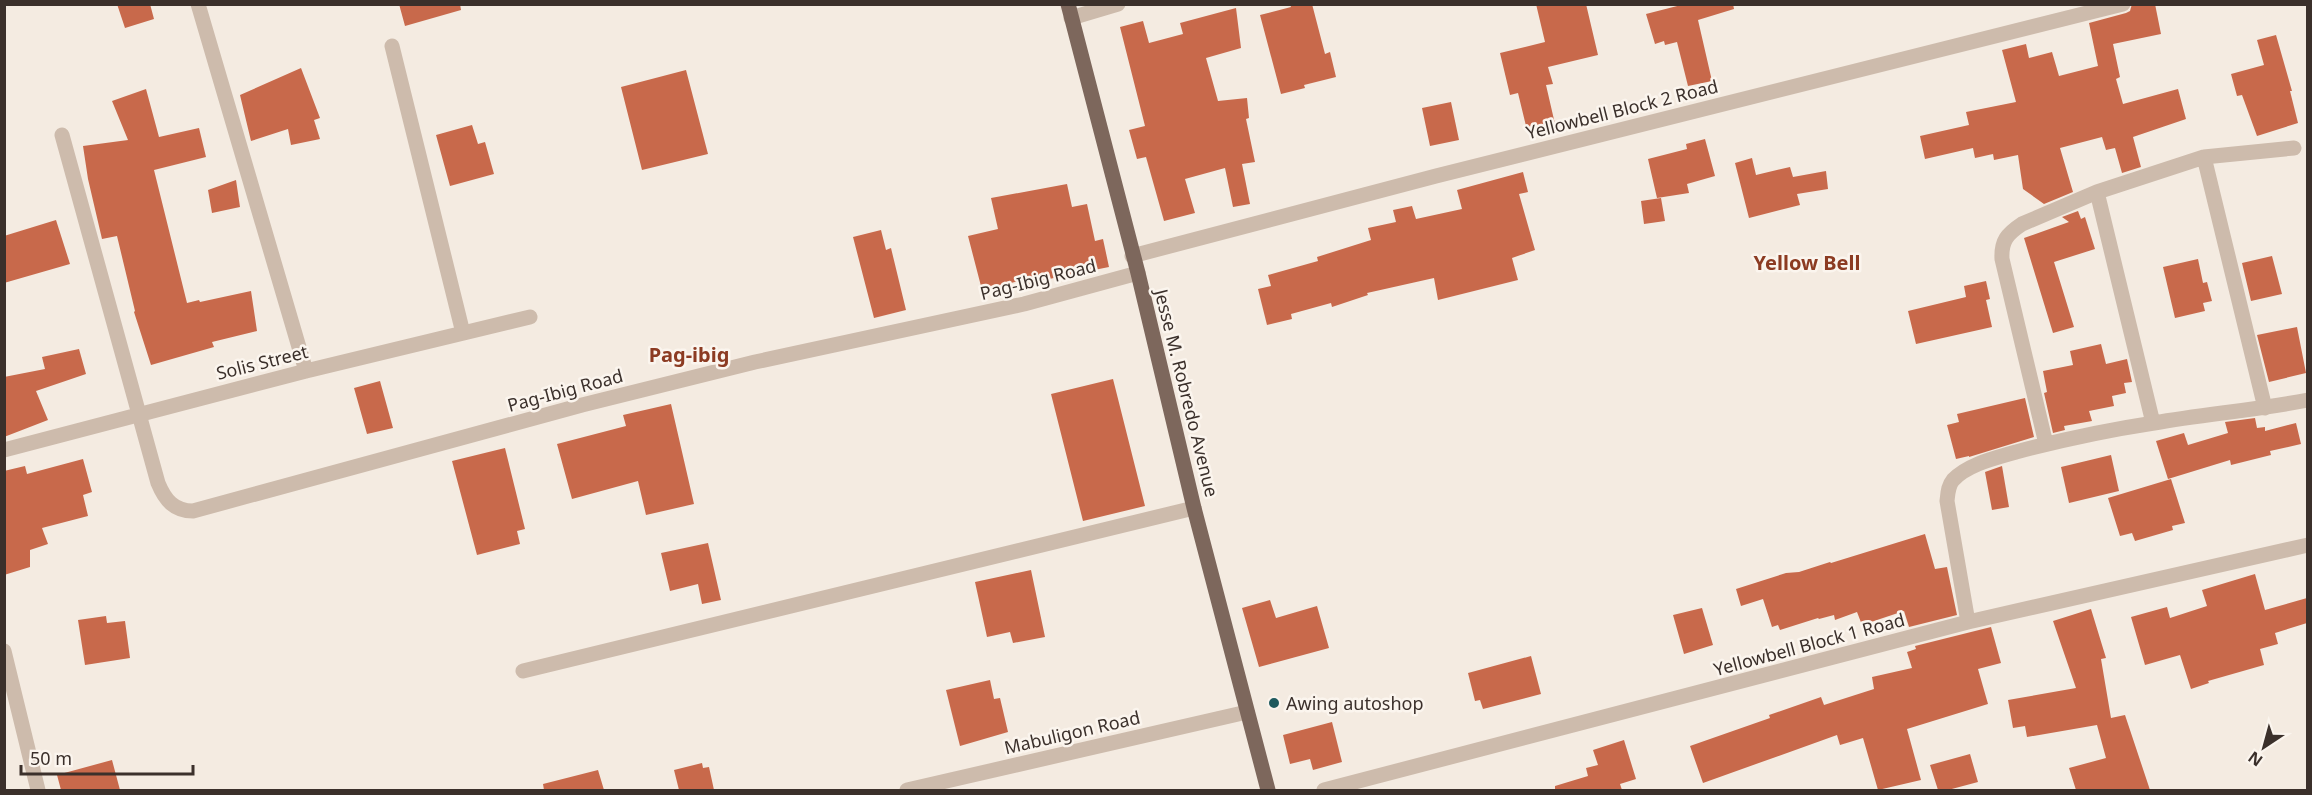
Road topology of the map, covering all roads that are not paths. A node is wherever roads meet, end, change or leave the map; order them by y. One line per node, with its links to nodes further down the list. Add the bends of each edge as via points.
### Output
1 (198, 4): 14 (street)
2 (1118, 4): 4 (street)
3 (2123, 4): 10 (street, Yellowbell Block 2 Road)
4 (1070, 11): 10 (main road, Jesse M. Robredo Avenue)
5 (392, 46): 13 (street)
6 (62, 135): 17 (street, Pag-Ibig Road)
7 (2294, 148): 8 (street)
8 (2204, 157): 9 (street); 16 (street)
9 (2097, 192): 18 (street); 19 (street, via 2022,224 2001,247)
10 (1132, 256): 11 (main road, Jesse M. Robredo Avenue)
11 (1138, 273): 17 (street, Pag-Ibig Road, via 1024,304 755,362 582,405 193,512 171,505 162,494); 21 (main road, Jesse M. Robredo Avenue)
12 (530, 317): 13 (street, Solis Street)
13 (464, 333): 14 (street, Solis Street)
14 (306, 371): 17 (street, Solis Street)
15 (2307, 400): 16 (street)
16 (2265, 408): 18 (street)
17 (140, 414): 20 (street, Solis Street)
18 (2153, 423): 19 (street)
19 (2046, 444): 23 (street, via 1970,468 1948,488)
20 (4, 450)
21 (1194, 508): 25 (street); 26 (main road, Jesse M. Robredo Avenue)
22 (2307, 544): 23 (street, Yellowbell Block 1 Road)
23 (1968, 622): 30 (street, Yellowbell Block 1 Road)
24 (4, 651): 27 (street)
25 (522, 671)
26 (1247, 712): 28 (street, Mabuligon Road); 29 (main road, Jesse M. Robredo Avenue)
27 (38, 790)
28 (907, 790)
29 (1268, 790)
30 (1324, 790)

